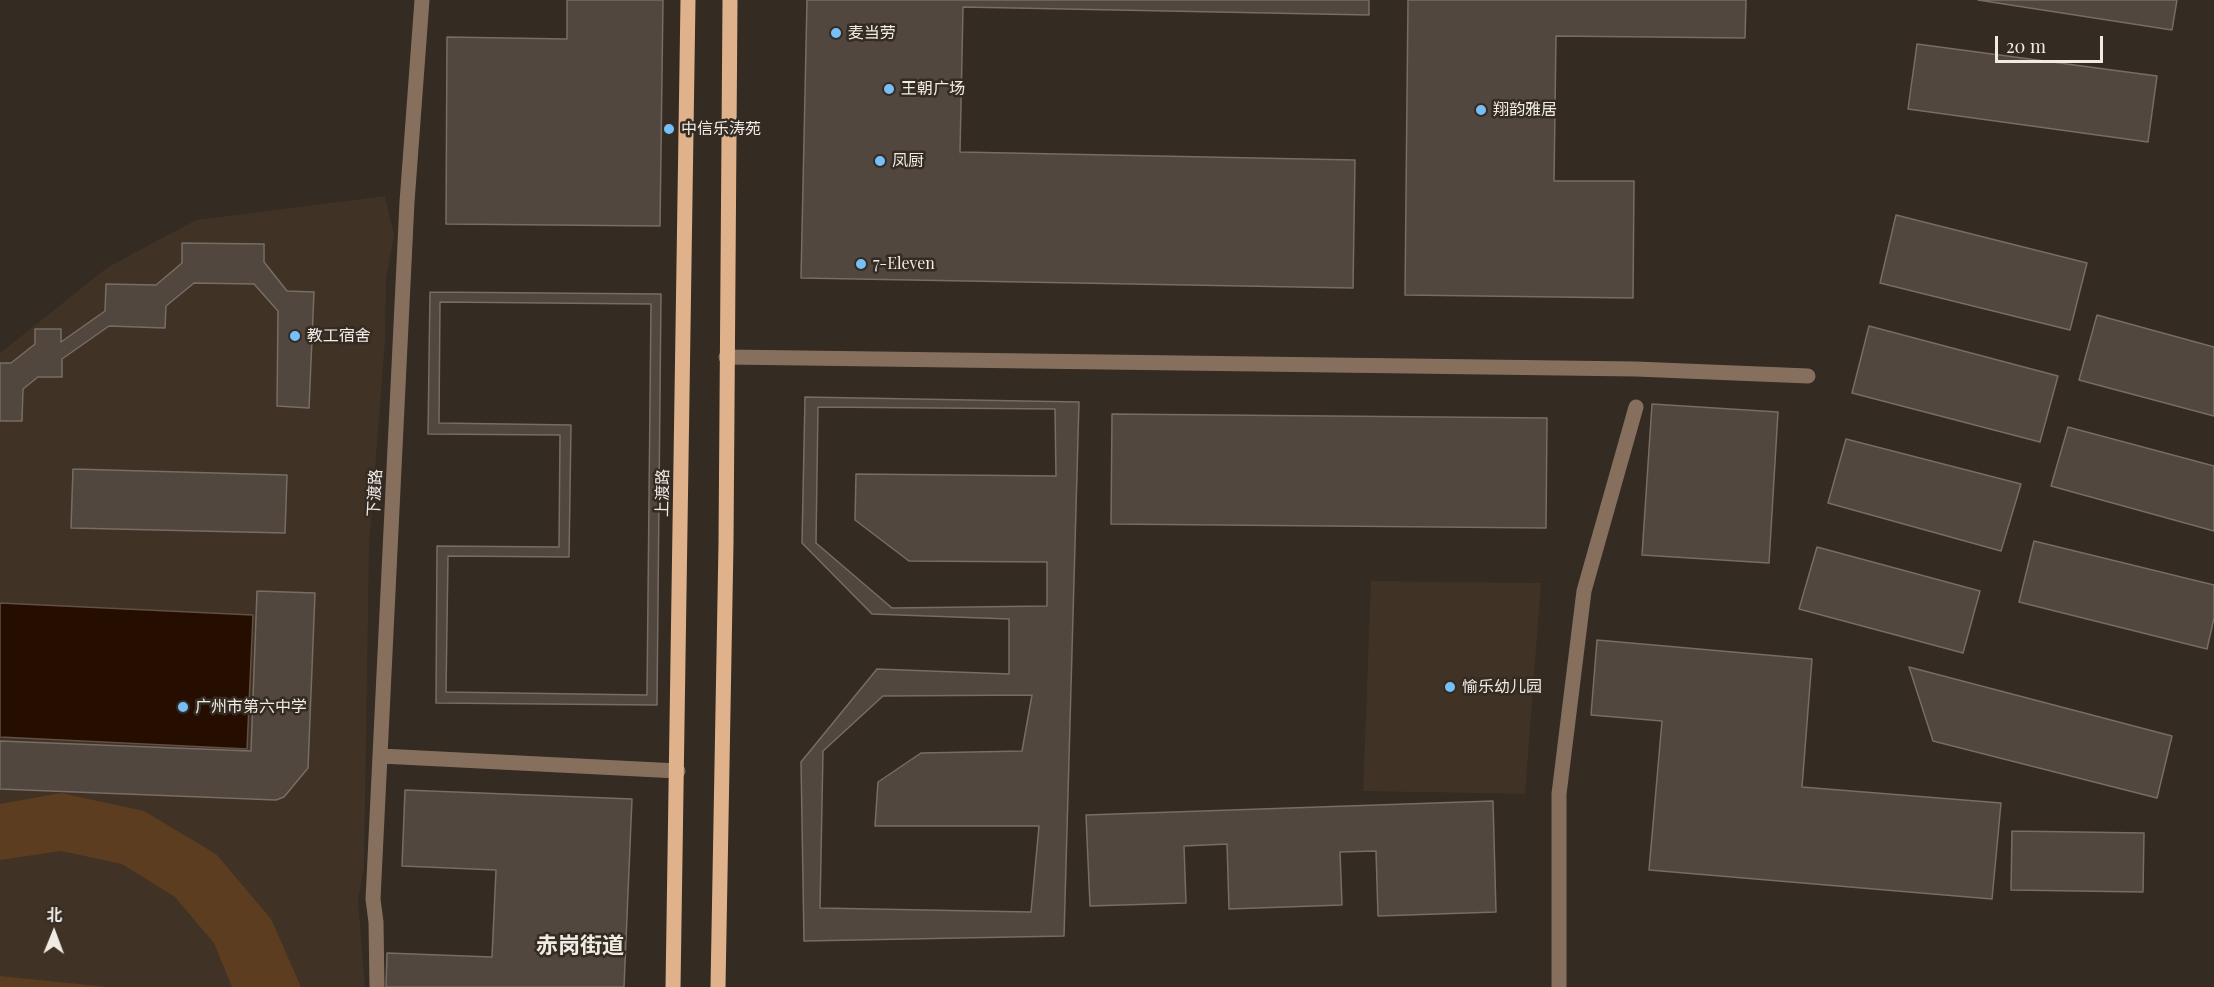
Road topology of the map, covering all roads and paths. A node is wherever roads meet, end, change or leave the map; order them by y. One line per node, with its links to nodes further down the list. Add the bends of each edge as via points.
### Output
1 (422, 0): 7 (street, 下渡路, via 407,202)
2 (688, 0): 8 (main road, 上渡路)
3 (730, 0): 4 (main road)
4 (726, 357): 5 (street, via 1647,369); 11 (main road)
5 (1808, 376)
6 (1636, 407): 12 (street, via 1583,602 1559,794)
7 (381, 756): 8 (street); 9 (street, 下渡路, via 373,899)
8 (678, 771): 10 (main road, 上渡路)
9 (377, 987)
10 (673, 987)
11 (718, 987)
12 (1559, 987)

